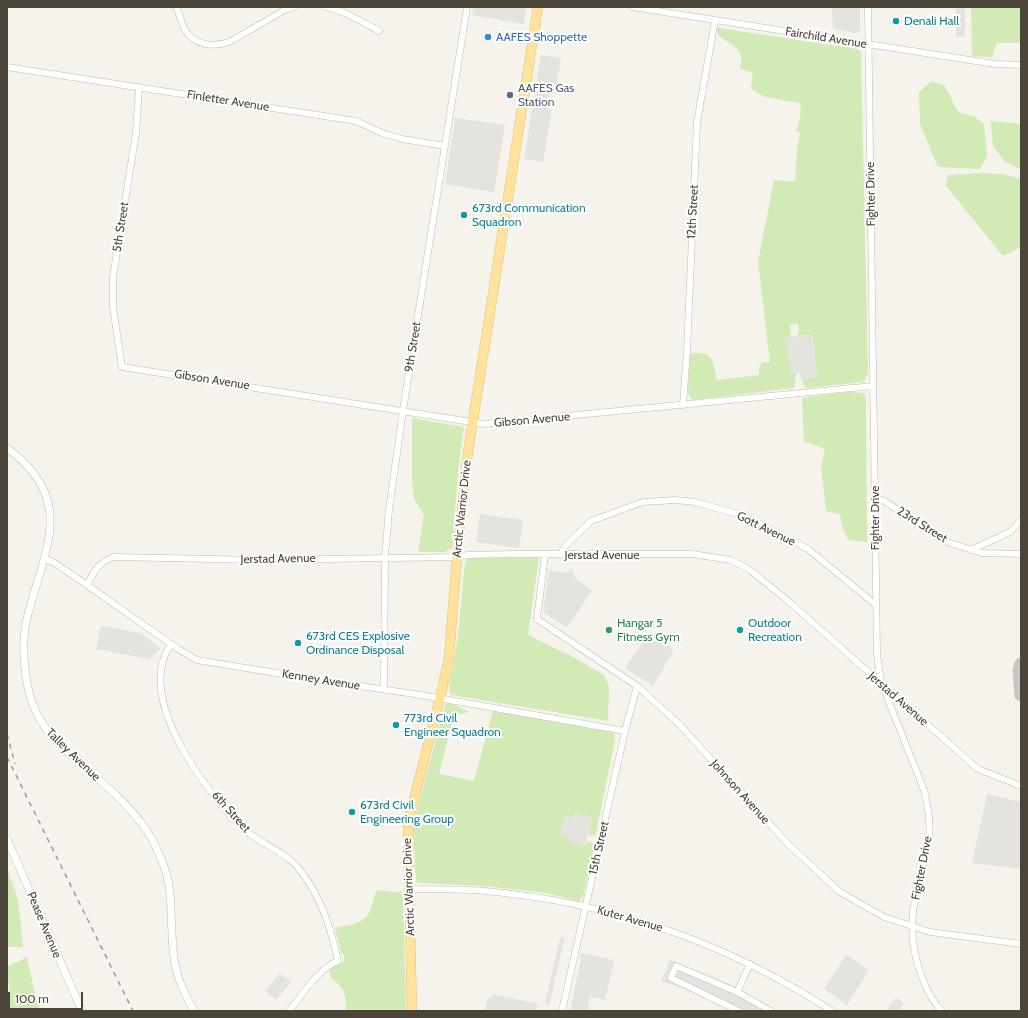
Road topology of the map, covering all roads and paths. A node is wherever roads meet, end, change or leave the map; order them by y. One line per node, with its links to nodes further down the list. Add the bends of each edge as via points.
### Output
1 (176, 7): 2 (street, via 191,38 215,45 231,41 282,11)
2 (294, 7)
3 (326, 7): 10 (street, via 351,16)
4 (467, 7): 15 (street, 9th Street)
5 (538, 7): 20 (main road, Arctic Warrior Drive)
6 (632, 7): 8 (street, Fairchild Avenue)
7 (868, 7): 11 (street, Fighter Drive)
8 (662, 9): 9 (street, Fairchild Avenue)
9 (715, 20): 11 (street, Fairchild Avenue); 18 (street, 12th Street, via 697,122)
10 (379, 32)
11 (869, 45): 12 (street, Fairchild Avenue, via 995,64); 17 (street, Fighter Drive)
12 (1021, 65)
13 (7, 67): 14 (street, Finletter Avenue)
14 (139, 87): 15 (street, Finletter Avenue, via 356,121 402,139); 16 (street, 5th Street, via 136,133 113,277 113,307)
15 (445, 146): 19 (street, 9th Street)
16 (122, 367): 19 (street, Gibson Avenue)
17 (873, 386): 18 (street, Gibson Avenue); 22 (street, Fighter Drive)
18 (683, 405): 20 (street, Gibson Avenue, via 496,424)
19 (403, 410): 20 (street, Gibson Avenue); 29 (street, 9th Street)
20 (473, 421): 28 (main road, Arctic Warrior Drive)
21 (7, 448): 30 (street, Talley Avenue, via 31,468 47,498 50,508 50,529)
22 (875, 498): 24 (street, 23rd Street, via 884,501 950,544); 32 (street, Fighter Drive)
23 (1021, 520): 24 (street, via 1010,532)
24 (971, 550): 25 (street, 23rd Street, via 993,554)
25 (1021, 554)
26 (545, 555): 27 (street, Jerstad Avenue); 28 (street, Jerstad Avenue); 35 (street, Johnson Avenue, via 537,619)
27 (560, 555): 32 (street, Gott Avenue, via 566,545 591,521 642,502 695,502 745,516 808,550); 34 (street, Jerstad Avenue, via 692,554 731,560 750,570)
28 (457, 557): 29 (street, Jerstad Avenue); 37 (main road, Arctic Warrior Drive, via 449,658)
29 (385, 558): 31 (street, Jerstad Avenue, via 262,560 113,557 96,567); 36 (street, 9th Street)
30 (45, 559): 31 (street, Kenney Avenue); 49 (street, Talley Avenue, via 28,613 24,637 25,670 32,702 38,718 48,733 128,806 151,838 162,862 170,892 175,965)
31 (87, 585): 33 (street, Kenney Avenue)
32 (876, 605): 34 (street, Fighter Drive)
33 (171, 644): 36 (street, Kenney Avenue, via 197,660); 50 (street, 6th Street, via 162,660 161,687 169,722 178,742 198,774 244,829 299,869 324,910 333,935 338,961 320,972)
34 (880, 682): 39 (street, Jerstad Avenue, via 978,769); 43 (street, Fighter Drive, via 928,804 929,837 915,899)
35 (637, 686): 38 (street, 15th Street); 43 (street, Johnson Avenue, via 679,724 788,844 840,892 884,917)
36 (384, 689): 37 (street, Kenney Avenue)
37 (440, 698): 38 (street, Kenney Avenue); 41 (main road, Arctic Warrior Drive, via 409,819)
38 (625, 731): 42 (street, 15th Street)
39 (1021, 786)
40 (7, 839): 48 (street, Pease Avenue)
41 (410, 889): 42 (street, Kuter Avenue, via 485,891); 51 (main road, Arctic Warrior Drive)
42 (585, 906): 45 (street, Kuter Avenue, via 660,927 702,942); 52 (street, 15th Street)
43 (913, 926): 44 (street, Johnson Avenue, via 930,932); 47 (street, Fighter Drive, via 915,957 920,973)
44 (1021, 944)
45 (750, 964): 46 (street); 55 (street, Kuter Avenue)
46 (737, 992): 53 (street, via 676,966 671,978); 54 (street)
47 (941, 1010)
48 (82, 1011)
49 (194, 1011)
50 (288, 1011)
51 (412, 1011)
52 (562, 1011)
53 (739, 1011)
54 (771, 1011)
55 (832, 1011)

